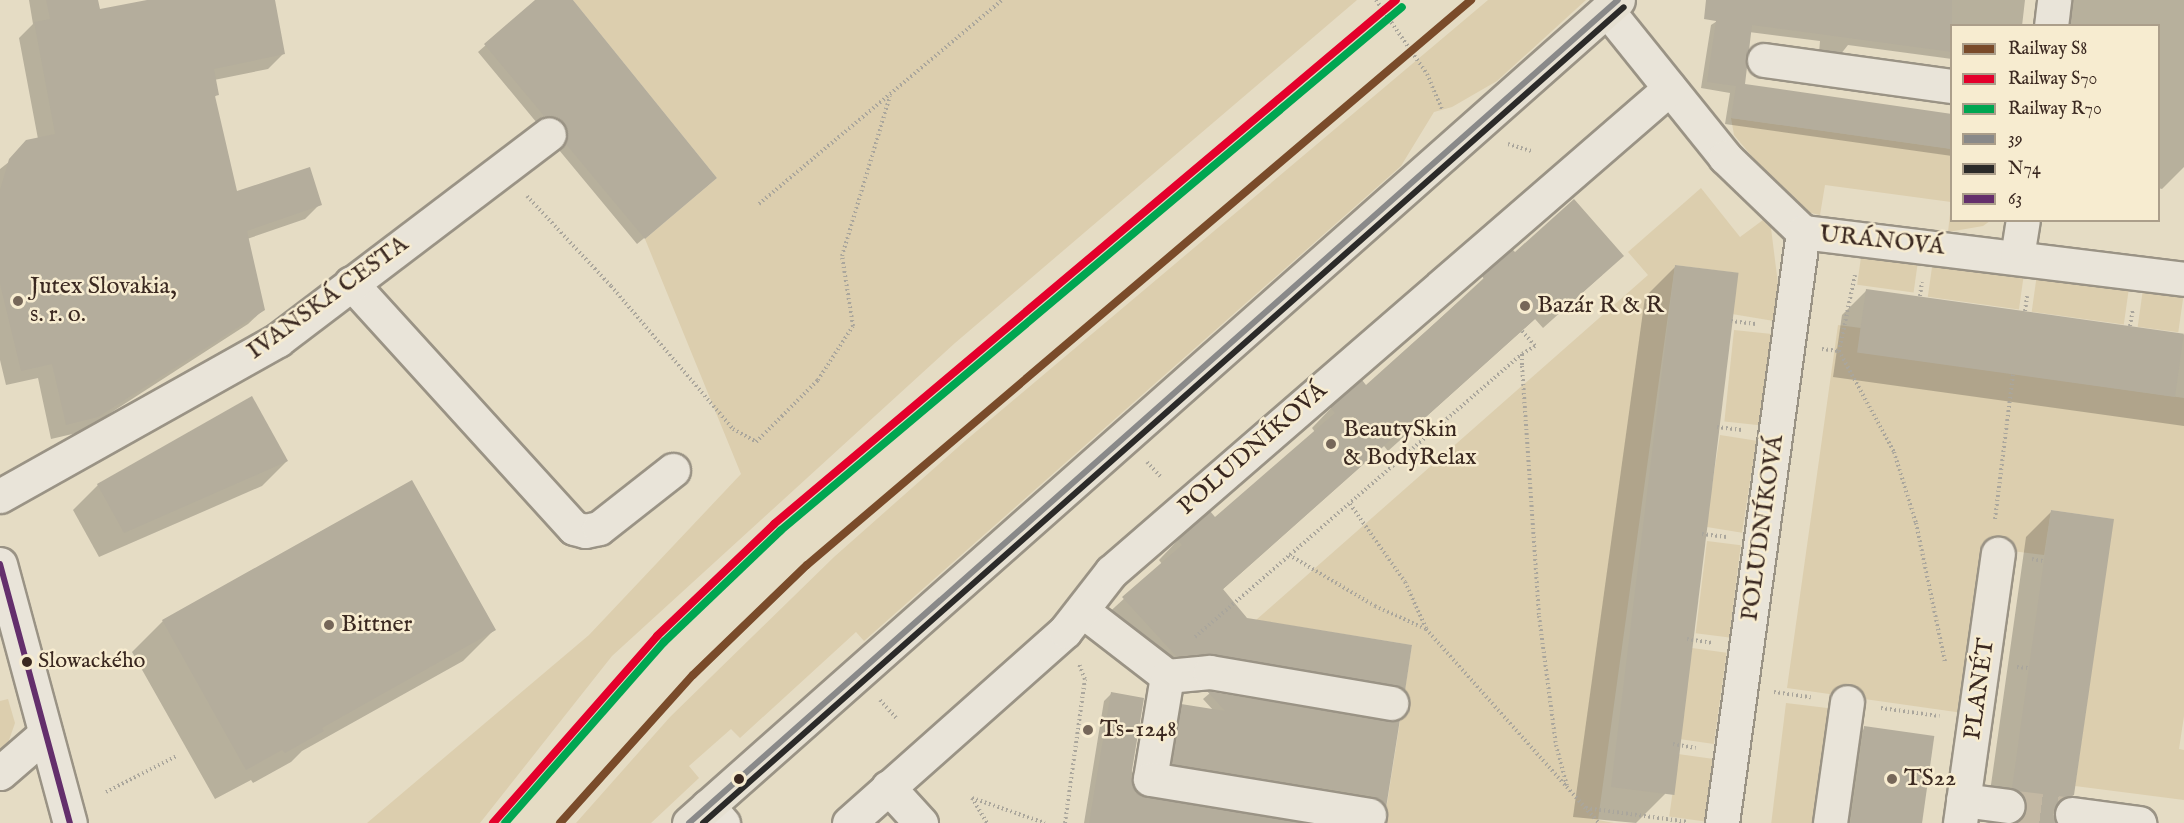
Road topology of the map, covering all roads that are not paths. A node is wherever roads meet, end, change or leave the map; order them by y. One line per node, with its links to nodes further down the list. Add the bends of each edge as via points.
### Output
1 (2054, 0): 3 (street)
2 (1613, 5): 6 (street, URÁNOVÁ); 28 (main road)
3 (2051, 24)
4 (1764, 60): 5 (street)
5 (1950, 86)
6 (1670, 88): 9 (street, URÁNOVÁ, via 1725,157); 17 (street, POLUDNÍKOVÁ, via 1111,572)
7 (549, 134): 12 (street, IVANSKÁ CESTA)
8 (2023, 222): 10 (street)
9 (1803, 232): 10 (street, URÁNOVÁ); 32 (street, POLUDNÍKOVÁ)
10 (2018, 257): 11 (street, URÁNOVÁ)
11 (2184, 279)
12 (351, 283): 13 (street, via 574,528 599,528); 14 (street, IVANSKÁ CESTA, via 278,340)
13 (673, 470)
14 (0, 496)
15 (1996, 539): 25 (street, PLANÉT)
16 (0, 564): 21 (street)
17 (1074, 622): 18 (street); 23 (street, POLUDNÍKOVÁ)
18 (1163, 673): 20 (street, via 1210,672); 27 (street, via 1150,779)
19 (1847, 702): 33 (street)
20 (1391, 703)
21 (45, 734): 22 (street); 29 (street)
22 (0, 773)
23 (888, 787): 30 (street, POLUDNÍKOVÁ); 31 (street)
24 (2008, 806): 25 (street)
25 (1962, 812)
26 (2072, 814): 34 (street)
27 (1369, 815)
28 (707, 817)
29 (70, 823)
30 (849, 823)
31 (921, 823)
32 (1722, 823)
33 (1830, 823)
34 (2139, 823)

